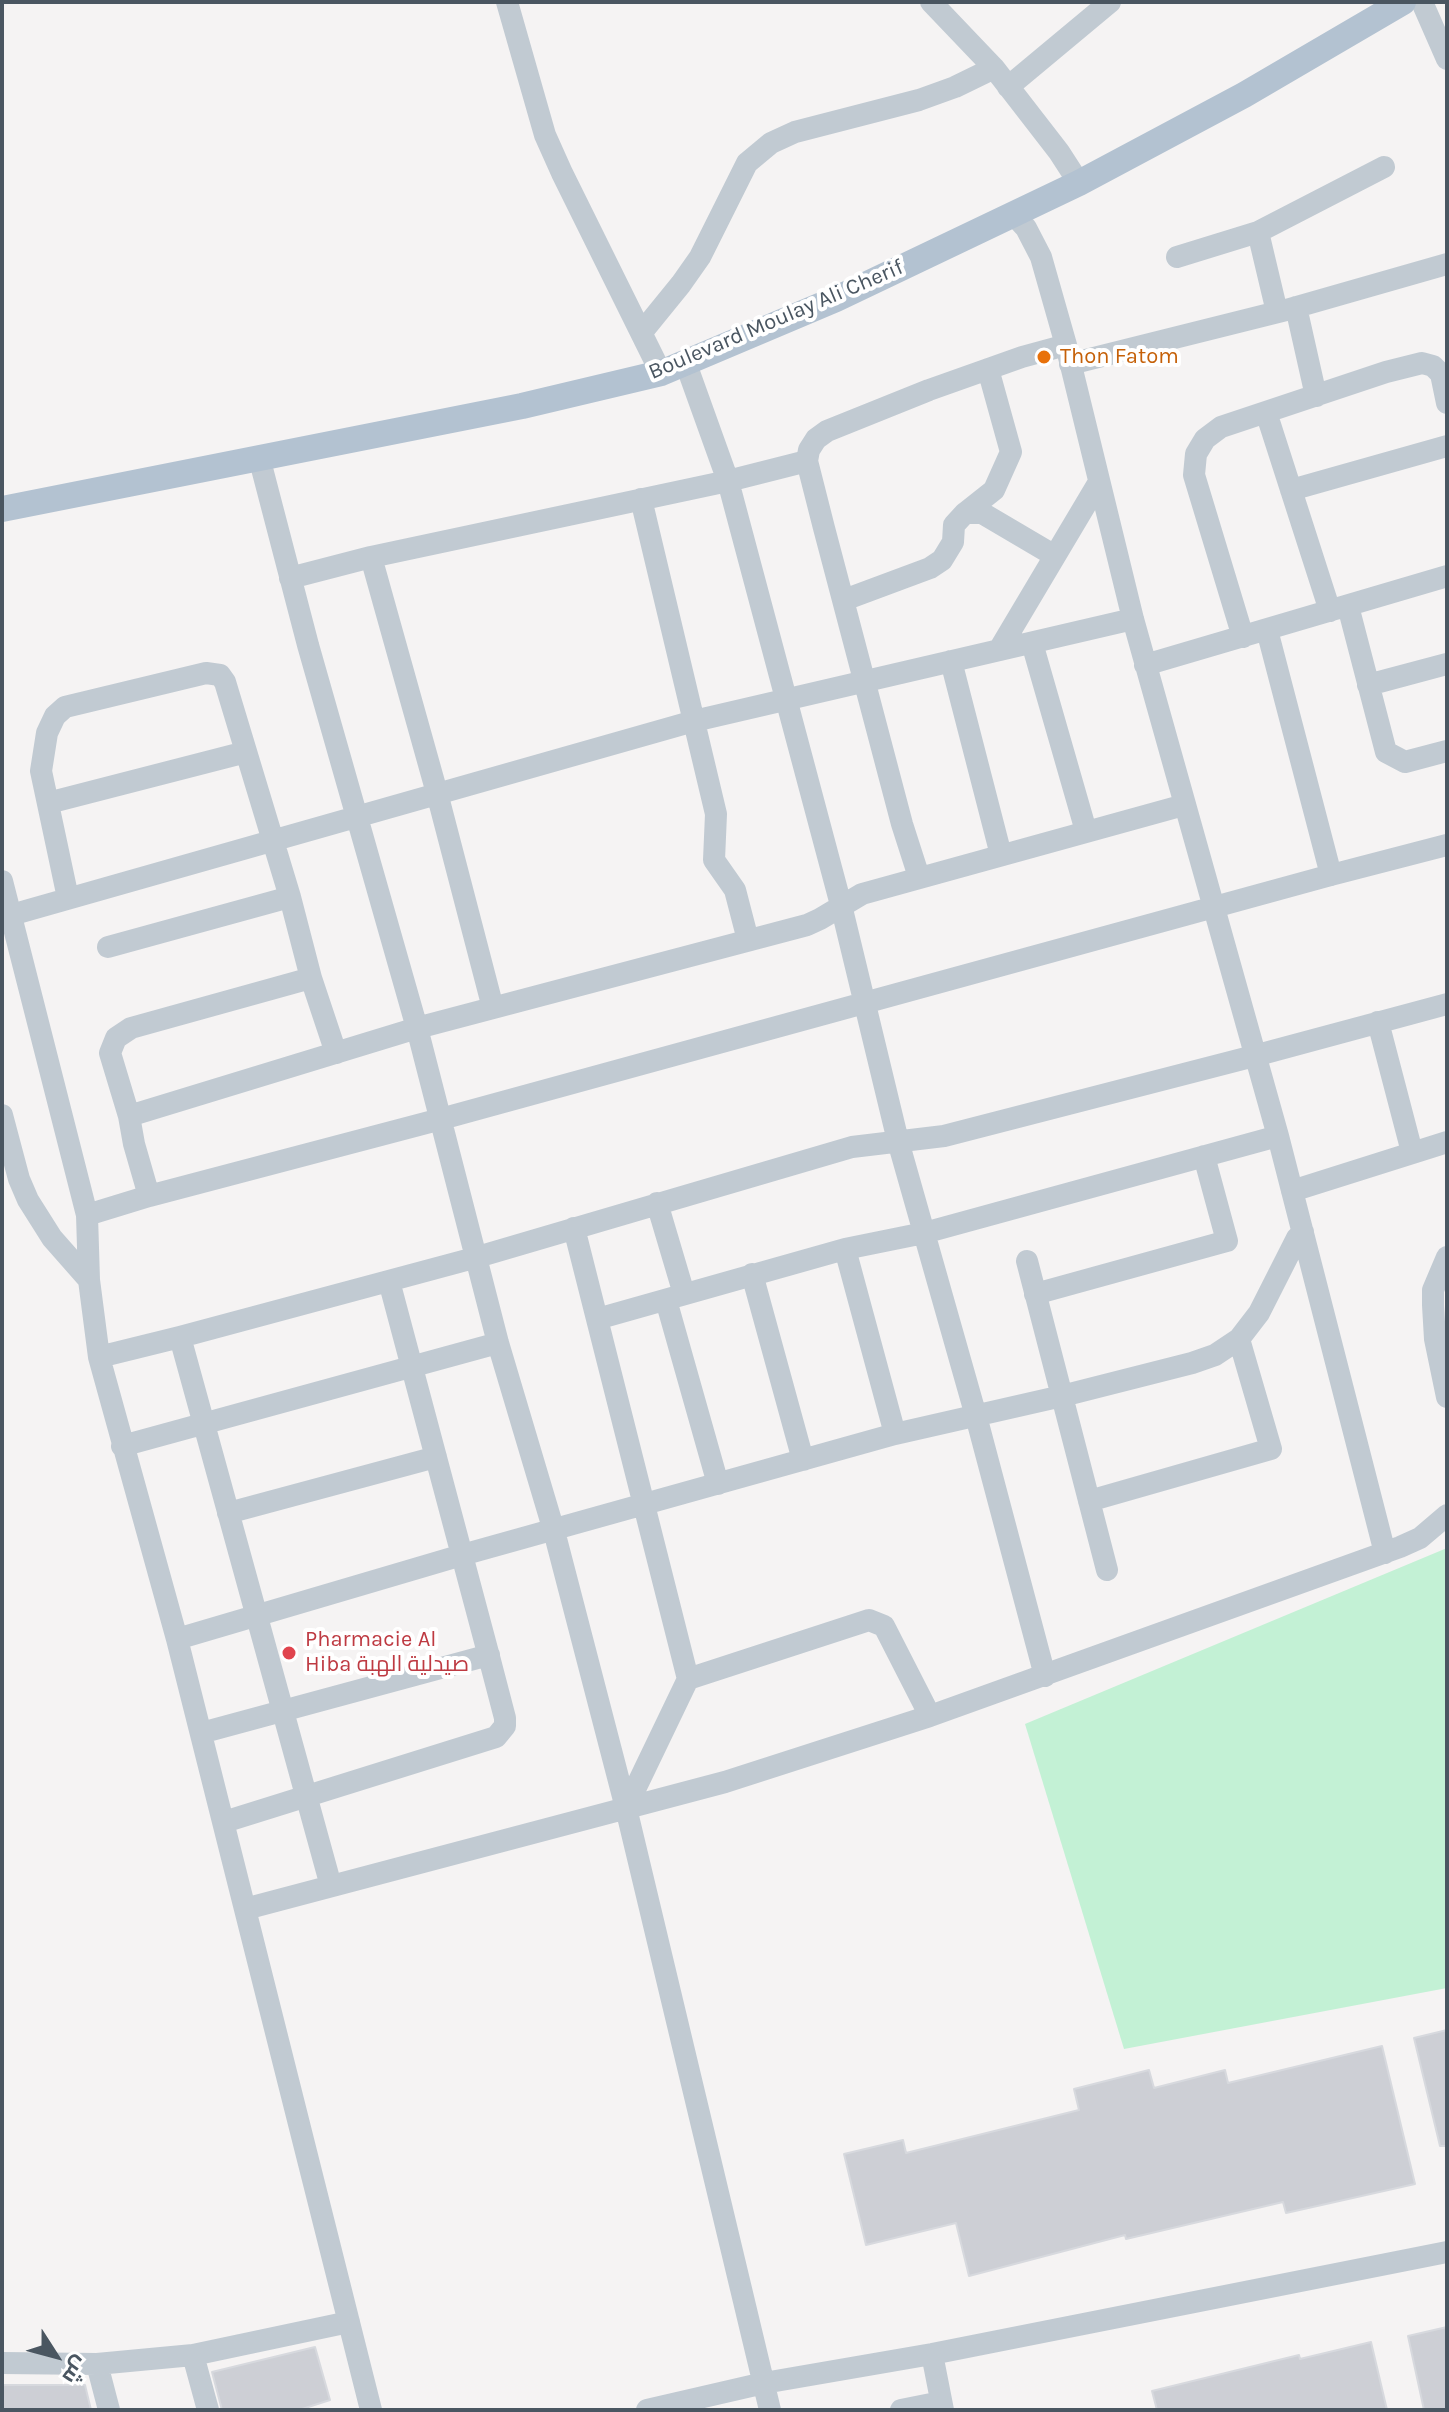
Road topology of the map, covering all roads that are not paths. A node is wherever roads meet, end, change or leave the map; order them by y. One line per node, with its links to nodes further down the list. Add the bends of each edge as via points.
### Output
1 (507, 2): 16 (street, via 545,135)
2 (931, 2): 7 (street)
3 (1110, 2): 8 (street)
4 (1403, 2): 10 (main road, Boulevard Moulay Ali Cherif)
5 (1422, 2): 6 (street)
6 (1447, 59)
7 (994, 68): 8 (street); 16 (street, via 919,100 771,143 747,163 700,257)
8 (1008, 87): 10 (street)
9 (1384, 167): 12 (street)
10 (1079, 183): 11 (main road, Boulevard Moulay Ali Cherif)
11 (1013, 214): 17 (street, via 1041,257); 18 (main road, Boulevard Moulay Ali Cherif)
12 (1258, 232): 13 (street); 15 (street)
13 (1177, 257)
14 (1447, 264): 15 (street)
15 (1286, 310): 17 (street); 20 (street)
16 (642, 332): 18 (street)
17 (1068, 354): 19 (street, via 1022,357); 27 (street)
18 (673, 369): 24 (main road, Boulevard Moulay Ali Cherif, via 522,406); 26 (street)
19 (988, 369): 25 (street, via 827,431 816,439); 33 (street, via 1011,452 994,490)
20 (1316, 396): 21 (street, via 1422,363 1441,374); 22 (street)
21 (1447, 403)
22 (1266, 412): 28 (street); 43 (street, via 1221,427 1196,454 1194,475)
23 (1447, 446): 28 (street)
24 (259, 457): 30 (main road, Boulevard Moulay Ali Cherif); 38 (street)
25 (807, 461): 26 (street); 39 (street)
26 (728, 481): 31 (street); 51 (street)
27 (1099, 482): 35 (street); 41 (street)
28 (1291, 490): 40 (street)
29 (2, 492): 30 (main road)
30 (48, 499): 32 (main road, Boulevard Moulay Ali Cherif); 34 (main road)
31 (641, 499): 36 (street); 52 (street)
32 (2, 509)
33 (965, 513): 35 (street, via 982,513); 39 (street, via 954,525 953,542 942,560)
34 (2, 523)
35 (1055, 556): 45 (street)
36 (371, 557): 38 (street); 55 (street)
37 (1447, 576): 40 (street)
38 (290, 578): 58 (street)
39 (844, 600): 49 (street)
40 (1339, 608): 42 (street); 50 (street)
41 (1133, 619): 44 (street); 48 (street)
42 (1267, 630): 43 (street); 63 (street)
43 (1243, 637): 48 (street)
44 (1032, 643): 45 (street); 59 (street)
45 (999, 650): 46 (street)
46 (951, 661): 49 (street); 62 (street)
47 (1447, 664): 50 (street)
48 (1145, 665): 57 (street)
49 (865, 680): 51 (street); 64 (street)
50 (1368, 685): 53 (street, via 1386,752 1405,762)
51 (785, 698): 52 (street); 68 (street)
52 (694, 721): 55 (street); 71 (street, via 716,814 714,860 735,890)
53 (1447, 751)
54 (246, 752): 56 (street); 56 (street, via 220,675 206,673 65,707 55,716 43,751); 60 (street)
55 (437, 793): 58 (street); 76 (street)
56 (48, 803): 67 (street)
57 (1184, 805): 59 (street); 69 (street)
58 (356, 816): 60 (street); 78 (street)
59 (1086, 831): 62 (street)
60 (273, 841): 66 (street); 67 (street)
61 (1447, 845): 63 (street)
62 (1001, 855): 64 (street)
63 (1331, 875): 69 (street)
64 (919, 877): 68 (street)
65 (2, 881): 70 (street)
66 (290, 897): 72 (street); 73 (street)
67 (68, 898): 70 (street)
68 (841, 905): 71 (street, via 807,925); 74 (street)
69 (1214, 906): 74 (street); 80 (street)
70 (11, 915): 92 (street)
71 (748, 940): 76 (street)
72 (108, 947)
73 (311, 978): 79 (street); 82 (street, via 131,1028 116,1038 110,1053)
74 (864, 1003): 83 (street); 85 (street)
75 (1447, 1004): 77 (street)
76 (493, 1008): 78 (street)
77 (1378, 1022): 80 (street); 87 (street)
78 (417, 1028): 79 (street); 83 (street)
79 (336, 1053): 82 (street)
80 (1254, 1056): 84 (street); 85 (street, via 944,1136)
81 (2, 1115): 101 (street, via 28,1200)
82 (129, 1116): 90 (street)
83 (441, 1119): 90 (street); 98 (street)
84 (1278, 1136): 88 (street); 89 (street)
85 (898, 1141): 91 (street, via 852,1147); 95 (street)
86 (1447, 1142): 87 (street)
87 (1412, 1152): 89 (street)
88 (1204, 1156): 95 (street); 103 (street, via 1227,1241)
89 (1292, 1191): 94 (street)
90 (149, 1196): 92 (street)
91 (657, 1203): 93 (street); 104 (street)
92 (87, 1215): 101 (street)
93 (574, 1228): 98 (street); 105 (street)
94 (1303, 1232): 107 (street); 125 (street)
95 (924, 1233): 96 (street); 113 (street)
96 (845, 1249): 100 (street); 115 (street)
97 (1447, 1257): 112 (street, via 1433,1290 1435,1339)
98 (474, 1258): 102 (street); 108 (street)
99 (1027, 1261): 103 (street)
100 (752, 1274): 104 (street); 118 (street)
101 (89, 1280): 109 (street)
102 (389, 1281): 106 (street); 110 (street)
103 (1035, 1294): 111 (street)
104 (675, 1297): 105 (street); 119 (street)
105 (597, 1319): 121 (street)
106 (180, 1337): 109 (street); 114 (street)
107 (1239, 1339): 111 (street, via 1192,1363); 120 (street, via 1271,1449)
108 (498, 1343): 110 (street); 124 (street)
109 (99, 1357): 116 (street)
110 (412, 1367): 114 (street); 117 (street)
111 (1062, 1396): 113 (street); 120 (street)
112 (1447, 1397)
113 (976, 1416): 115 (street); 131 (street)
114 (204, 1424): 116 (street); 122 (street)
115 (895, 1434): 118 (street)
116 (122, 1446): 129 (street)
117 (436, 1457): 122 (street); 126 (street)
118 (803, 1460): 119 (street)
119 (718, 1484): 121 (street)
120 (1089, 1501): 127 (street)
121 (644, 1505): 124 (street); 132 (street)
122 (228, 1513): 128 (street)
123 (1447, 1515): 125 (street, via 1420,1538)
124 (554, 1531): 126 (street); 137 (street)
125 (1385, 1553): 131 (street)
126 (462, 1555): 128 (street); 130 (street)
127 (1107, 1570)
128 (256, 1616): 129 (street); 133 (street)
129 (177, 1639): 135 (street)
130 (489, 1655): 133 (street); 136 (street, via 505,1718 496,1737)
131 (1045, 1676): 134 (street)
132 (688, 1679): 134 (street, via 869,1620 884,1626); 137 (street)
133 (283, 1711): 135 (street); 136 (street)
134 (930, 1716): 137 (street)
135 (201, 1733): 138 (street)
136 (307, 1798): 138 (street); 139 (street)
137 (626, 1808): 139 (street); 147 (street)
138 (224, 1822): 140 (street)
139 (331, 1886): 140 (street)
140 (245, 1909): 142 (street)
141 (1447, 2252): 143 (street)
142 (349, 2322): 144 (street); 151 (street)
143 (932, 2354): 147 (street); 148 (street)
144 (193, 2355): 146 (street); 150 (street)
145 (2, 2363): 146 (street)
146 (97, 2364): 149 (street)
147 (764, 2383): 152 (street); 153 (street)
148 (942, 2406): 154 (street)
149 (109, 2410)
150 (208, 2410)
151 (371, 2410)
152 (647, 2410)
153 (770, 2410)
154 (901, 2410)

